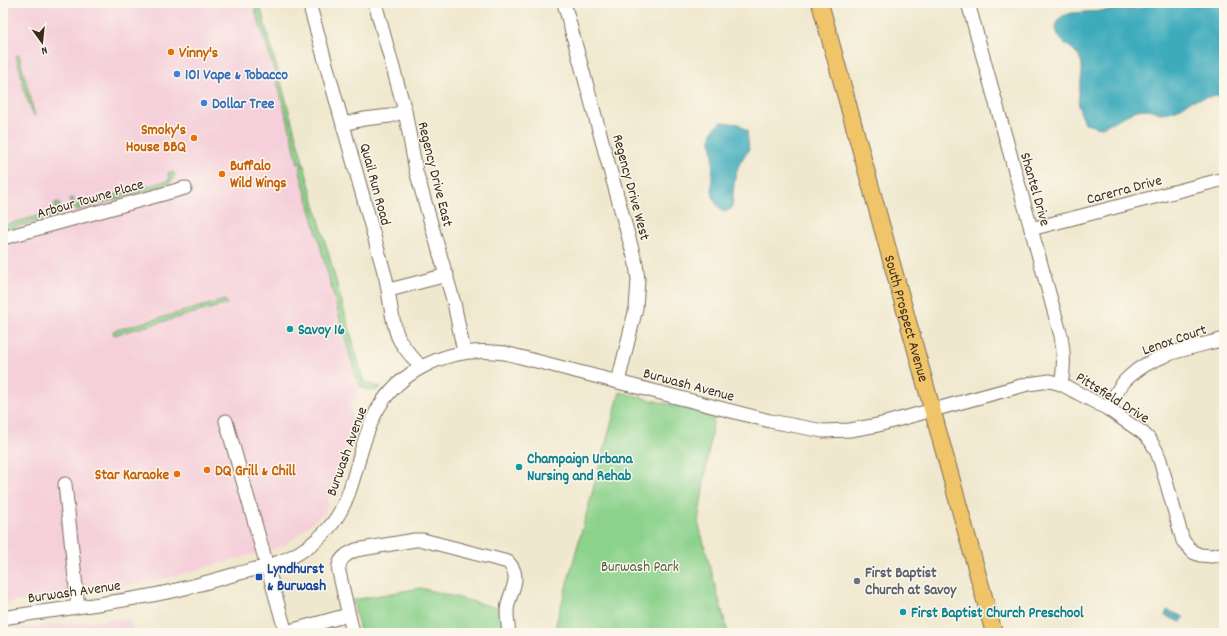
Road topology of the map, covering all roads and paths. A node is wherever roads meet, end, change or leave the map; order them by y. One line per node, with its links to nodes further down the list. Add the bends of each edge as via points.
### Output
1 (309, 3): 7 (street, Quail Run Road)
2 (374, 3): 6 (street, Regency Drive East)
3 (564, 3): 17 (street, Regency Drive West, via 636,264 636,308)
4 (820, 3): 19 (main road, South Prospect Avenue)
5 (968, 3): 10 (street, Shantel Drive)
6 (405, 111): 7 (street); 12 (street, Regency Drive East, via 416,171)
7 (343, 124): 13 (street, Quail Run Road)
8 (1224, 179): 10 (street, Carerra Drive)
9 (185, 188): 11 (street, Arbour Towne Place)
10 (1031, 229): 18 (street, Shantel Drive, via 1064,353)
11 (3, 238)
12 (447, 275): 13 (street); 15 (street, Regency Drive East)
13 (389, 290): 16 (street, Quail Run Road, via 398,337)
14 (1224, 339): 20 (street, Lenox Court, via 1157,358 1142,366 1120,387)
15 (464, 352): 16 (street, Burwash Avenue); 17 (street, Burwash Avenue, via 505,353)
16 (421, 367): 24 (street, Burwash Avenue, via 398,383 377,409 366,432 350,490 332,524 306,549)
17 (618, 382): 19 (street, Burwash Avenue, via 770,421 823,431 864,428)
18 (1061, 384): 19 (street, Pittsfield Drive, via 1050,381 1028,384); 20 (street, Pittsfield Drive)
19 (933, 409): 31 (main road, South Prospect Avenue)
20 (1108, 409): 23 (street, Pittsfield Drive, via 1143,433 1156,450 1183,541 1193,552 1207,556)
21 (226, 421): 24 (street)
22 (65, 484): 25 (street)
23 (1224, 553)
24 (268, 566): 25 (street, Burwash Avenue, via 164,593); 28 (street)
25 (78, 606): 27 (street, Burwash Avenue)
26 (348, 615): 28 (street); 29 (street); 30 (street, via 338,566 348,553 423,540 508,562 515,573 507,610)
27 (3, 618)
28 (286, 633)
29 (353, 633)
30 (509, 633)
31 (994, 633)

